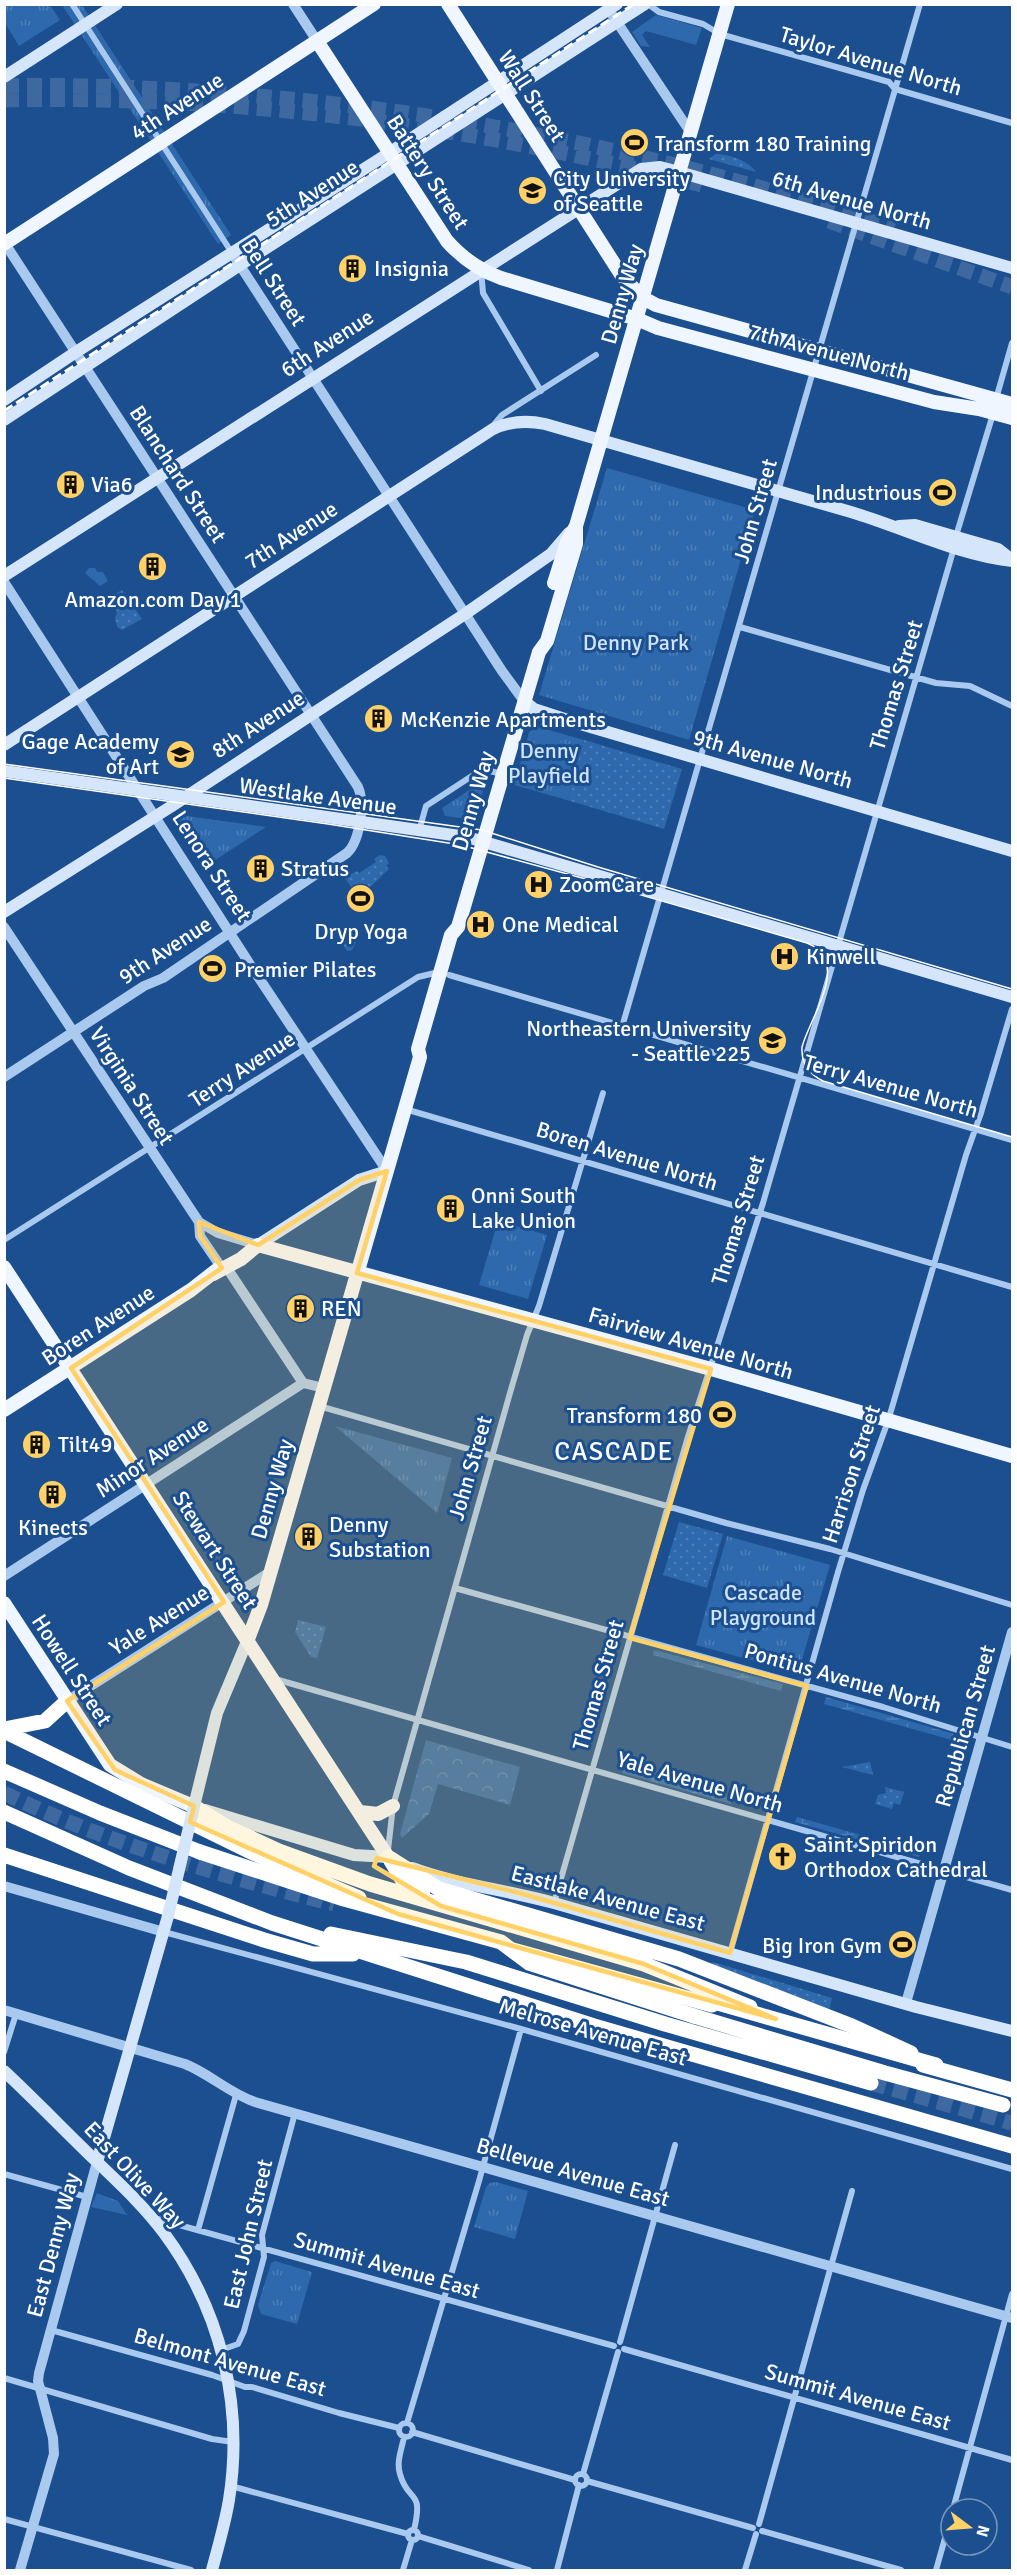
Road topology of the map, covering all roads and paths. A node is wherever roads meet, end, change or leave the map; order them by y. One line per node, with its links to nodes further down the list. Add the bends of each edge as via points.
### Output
1 (72, 4): 11 (street, Bell Street)
2 (117, 4): 11 (main road)
3 (293, 4): 13 (street, Battery Street)
4 (374, 4): 13 (main road, 4th Avenue)
5 (448, 4): 15 (main road, Wall Street)
6 (647, 4): 10 (main road, 5th Avenue); 12 (street, Taylor Avenue North)
7 (728, 4): 12 (main road, Denny Way)
8 (920, 4): 16 (street, John Street)
9 (611, 6): 10 (street); 15 (main road, 5th Avenue)
10 (618, 23): 17 (main road, 5th Avenue); 19 (street)
11 (85, 25): 14 (main road); 20 (street, Bell Street)
12 (720, 34): 16 (street, Taylor Avenue North, via 889,82); 19 (main road, Denny Way)
13 (317, 41): 20 (main road, 4th Avenue); 21 (main road, Battery Street)
14 (4, 77)
15 (497, 81): 17 (main road, Wall Street); 21 (main road, 5th Avenue)
16 (896, 89): 18 (street, Taylor Avenue North); 24 (street, John Street)
17 (506, 95): 21 (main road, 5th Avenue); 23 (main road, Wall Street)
18 (1012, 123)
19 (691, 133): 22 (main road, Denny Way)
20 (160, 142): 25 (main road, 4th Avenue); 26 (street, Bell Street)
21 (394, 158): 26 (main road, 5th Avenue); 27 (main road, 5th Avenue); 29 (main road, Battery Street, via 447,241)
22 (680, 172): 23 (main road, 6th Avenue, via 660,167 641,169); 24 (main road, 6th Avenue North); 30 (main road, Denny Way)
23 (579, 207): 29 (main road, 6th Avenue); 30 (main road, Wall Street, via 622,276)
24 (857, 222): 28 (main road, 6th Avenue North); 33 (street, John Street)
25 (5, 243): 34 (street, Blanchard Street)
26 (232, 253): 27 (street, Bell Street); 34 (main road, 5th Avenue)
27 (240, 265): 36 (main road, 5th Avenue); 38 (street, Bell Street)
28 (1012, 268)
29 (481, 270): 31 (main road, Battery Street); 38 (main road, 6th Avenue); 39 (street, via 483,293)
30 (643, 298): 31 (main road, Denny Way); 33 (main road, 7th Avenue North)
31 (637, 318): 37 (main road, 7th Avenue North, via 658,328); 46 (main road, Denny Way)
32 (1012, 343): 42 (street, Thomas Street)
33 (819, 350): 37 (street, John Street); 42 (main road, 7th Avenue North)
34 (76, 352): 36 (street, Blanchard Street); 40 (main road, 5th Avenue)
35 (596, 355): 39 (street, 7th Avenue)
36 (86, 368): 44 (main road, 5th Avenue); 47 (street, Blanchard Street)
37 (814, 369): 42 (main road, 7th Avenue North, via 934,402); 48 (street, John Street)
38 (312, 378): 47 (main road, 6th Avenue); 49 (street, Bell Street)
39 (541, 391): 45 (street, 7th Avenue, via 502,415)
40 (4, 400)
41 (1012, 404): 42 (main road, 7th Avenue North)
42 (995, 406): 43 (main road, 7th Avenue North); 51 (street, Thomas Street)
43 (1012, 418)
44 (4, 420)
45 (485, 434): 46 (main road, via 501,425 527,421); 49 (main road, 7th Avenue)
46 (600, 441): 48 (main road); 50 (main road, Denny Way)
47 (157, 479): 55 (main road, 6th Avenue); 57 (street, Blanchard Street)
48 (780, 491): 51 (main road, via 899,526 915,525); 59 (street, John Street)
49 (389, 497): 57 (main road, 7th Avenue); 58 (street, Bell Street)
50 (576, 526): 53 (main road, 8th Avenue, via 551,554); 54 (main road, Denny Way); 60 (main road, Denny Way, via 573,555 547,641)
51 (955, 542): 52 (main road, via 998,549); 61 (street, Thomas Street)
52 (1012, 561)
53 (533, 566): 54 (main road); 58 (main road, 8th Avenue)
54 (559, 566): 60 (main road, Denny Way, via 538,639)
55 (4, 576)
56 (4, 582): 62 (street, Lenora Street)
57 (234, 597): 62 (main road, 7th Avenue); 65 (street, Blanchard Street)
58 (465, 614): 63 (street, Bell Street); 65 (main road, 8th Avenue)
59 (740, 627): 61 (street); 67 (street, John Street)
60 (539, 652): 63 (main road, Denny Way)
61 (917, 677): 64 (street, via 970,686); 72 (street, Thomas Street)
62 (79, 697): 66 (main road, 7th Avenue); 70 (street, Lenora Street)
63 (524, 701): 67 (main road, 9th Avenue North, via 536,710); 69 (main road, Denny Way)
64 (1012, 706)
65 (310, 715): 71 (main road, 8th Avenue); 74 (street, Blanchard Street, via 360,791)
66 (4, 745)
67 (700, 759): 72 (main road, 9th Avenue North); 78 (street, John Street)
68 (4, 771): 70 (main road, Westlake Avenue)
69 (503, 774): 75 (street, via 478,772 431,802 423,812); 76 (main road, Denny Way)
70 (139, 791): 71 (main road, Westlake Avenue); 73 (street, Lenora Street)
71 (184, 798): 73 (main road, 8th Avenue); 74 (main road, Westlake Avenue)
72 (877, 811): 77 (main road, 9th Avenue North); 82 (street, Thomas Street)
73 (156, 816): 79 (main road, 8th Avenue); 81 (street, Lenora Street)
74 (360, 823): 75 (main road, Westlake Avenue); 81 (street, 9th Avenue, via 354,847)
75 (419, 831): 76 (main road, Westlake Avenue)
76 (483, 842): 78 (main road, Westlake Avenue); 83 (main road, Denny Way, via 458,927 459,938)
77 (1012, 851)
78 (661, 894): 82 (main road, Westlake Avenue); 86 (street, John Street)
79 (4, 912)
80 (4, 927): 87 (street, Virginia Street)
81 (230, 930): 87 (street, 9th Avenue, via 166,976); 88 (street, Lenora Street)
82 (838, 946): 84 (main road, Westlake Avenue); 90 (street, Thomas Street)
83 (444, 974): 86 (street, Terry Avenue North); 88 (street, Terry Avenue, via 418,977); 92 (main road, Denny Way, via 426,1051 420,1057)
84 (1012, 997)
85 (1012, 1009): 93 (street, Harrison Street)
86 (622, 1027): 90 (street, Terry Avenue North)
87 (74, 1032): 89 (street, 9th Avenue); 95 (street, Virginia Street)
88 (306, 1049): 95 (street, Terry Avenue); 97 (street, Lenora Street)
89 (4, 1077)
90 (798, 1079): 93 (street, Terry Avenue North); 98 (street, Thomas Street)
91 (603, 1093): 96 (street, John Street)
92 (405, 1109): 96 (street, Boren Avenue North); 97 (main road, Denny Way)
93 (975, 1129): 94 (street, Terry Avenue North); 102 (street, Harrison Street)
94 (1012, 1140)
95 (149, 1150): 99 (street, Virginia Street); 100 (street, Terry Avenue)
96 (584, 1162): 98 (street, Boren Avenue North); 107 (street, John Street)
97 (387, 1171): 101 (main road, Boren Avenue, via 359,1180); 105 (main road, Denny Way)
98 (758, 1214): 102 (street, Boren Avenue North); 109 (street, Thomas Street)
99 (199, 1222): 101 (street, via 218,1233); 104 (street, Virginia Street, via 200,1236)
100 (4, 1240)
101 (258, 1245): 104 (main road, Boren Avenue); 105 (main road, Fairview Avenue North)
102 (934, 1264): 106 (street, Boren Avenue North); 114 (street, Harrison Street)
103 (4, 1268): 108 (main road, Stewart Street)
104 (220, 1270): 108 (main road, Boren Avenue); 110 (street, Virginia Street)
105 (357, 1273): 107 (main road, Fairview Avenue North); 111 (main road, Denny Way)
106 (1012, 1287)
107 (533, 1321): 109 (main road, Fairview Avenue North); 115 (street, John Street)
108 (71, 1368): 113 (main road, Boren Avenue); 117 (main road, Stewart Street)
109 (711, 1370): 114 (main road, Fairview Avenue North); 118 (street, Thomas Street)
110 (303, 1383): 111 (street); 117 (street, Minor Avenue)
111 (324, 1388): 112 (main road, Denny Way)
112 (319, 1406): 115 (street); 120 (main road, Denny Way)
113 (4, 1410)
114 (888, 1421): 116 (main road, Fairview Avenue North); 119 (street, Harrison Street)
115 (492, 1456): 118 (street); 122 (street, John Street)
116 (1012, 1456)
117 (146, 1483): 121 (street, Minor Avenue); 123 (main road, Stewart Street)
118 (668, 1506): 119 (street); 127 (street, Thomas Street)
119 (844, 1554): 125 (street); 130 (street, Harrison Street)
120 (270, 1572): 123 (street, Yale Avenue); 128 (main road, Denny Way)
121 (4, 1576)
122 (455, 1587): 127 (street, Pontius Avenue North); 132 (street, John Street)
123 (224, 1602): 128 (main road, Stewart Street); 131 (street, Yale Avenue)
124 (4, 1603): 131 (main road, Howell Street)
125 (1012, 1605)
126 (1012, 1632): 134 (street, Republican Street)
127 (630, 1638): 130 (street, Pontius Avenue North); 136 (street, Thomas Street)
128 (248, 1639): 129 (main road, Stewart Street); 153 (main road, Denny Way, bridge, via 217,1713)
129 (273, 1679): 132 (street, Yale Avenue North); 141 (main road, Stewart Street)
130 (807, 1686): 134 (street, Pontius Avenue North); 142 (street, Harrison Street)
131 (68, 1701): 133 (highway, via 45,1721); 138 (main road, Howell Street, via 105,1760 125,1776)
132 (418, 1720): 136 (street, Yale Avenue North); 139 (street, John Street)
133 (10, 1729): 152 (highway, via 251,1852)
134 (983, 1737): 135 (street, Pontius Avenue North); 145 (street, Republican Street)
135 (1012, 1747)
136 (592, 1770): 142 (street, Yale Avenue North); 148 (street, Thomas Street)
137 (4, 1771): 154 (highway, bridge, via 138,1828 287,1882)
138 (193, 1806): 144 (main road, Eastlake Avenue East, via 354,1855); 150 (highway, via 279,1851)
139 (393, 1806): 141 (main road, via 378,1814); 144 (street, John Street)
140 (4, 1812): 151 (highway, via 140,1873)
141 (360, 1812): 144 (main road, Stewart Street)
142 (768, 1820): 145 (street, Yale Avenue North); 155 (street, Harrison Street)
143 (4, 1855): 156 (highway, via 313,1954)
144 (388, 1857): 148 (main road, Eastlake Avenue East, via 415,1869); 150 (highway, via 403,1881); 165 (highway, bridge, via 433,1886 707,1969 852,2026)
145 (944, 1870): 147 (street, Yale Avenue North); 157 (street, Republican Street)
146 (4, 1886): 153 (street)
147 (1012, 1890)
148 (554, 1903): 155 (main road, Eastlake Avenue East)
149 (334, 1904): 152 (highway)
150 (441, 1906): 161 (highway, via 644,1964)
151 (272, 1923): 156 (highway); 167 (highway, via 458,1960)
152 (428, 1927): 161 (highway)
153 (164, 1932): 160 (street, Melrose Avenue East); 163 (main road, East Denny Way)
154 (501, 1942): 165 (highway, bridge); 170 (highway, bridge, via 529,1963 694,2016)
155 (730, 1953): 157 (main road, Eastlake Avenue East)
156 (368, 1955): 173 (highway, via 594,2026)
157 (906, 2003): 162 (main road, Eastlake Avenue East)
158 (4, 2010): 159 (street, Bellevue Avenue East)
159 (16, 2014): 163 (street, Bellevue Avenue East); 164 (street)
160 (521, 2029): 175 (street); 176 (street, Melrose Avenue East)
161 (797, 2029): 168 (highway)
162 (1012, 2031)
163 (130, 2048): 169 (street, Bellevue Avenue East, via 187,2064); 174 (main road, East Denny Way)
164 (4, 2052)
165 (936, 2065): 168 (highway)
166 (4, 2071): 174 (main road, East Olive Way)
167 (872, 2082)
168 (1012, 2088)
169 (236, 2095): 171 (street, Bellevue Avenue East); 182 (street)
170 (1004, 2105)
171 (295, 2113): 175 (street, Bellevue Avenue East); 183 (street, East John Street, via 262,2235)
172 (675, 2145): 180 (street)
173 (1012, 2146)
174 (97, 2162): 179 (street, East Denny Way); 181 (main road, East Olive Way)
175 (483, 2167): 180 (street, Bellevue Avenue East); 186 (street)
176 (1012, 2169)
177 (4, 2174): 179 (street)
178 (852, 2191): 184 (street)
179 (87, 2197): 188 (street, East Denny Way)
180 (656, 2216): 184 (street, Bellevue Avenue East); 189 (street)
181 (151, 2217): 182 (street, Summit Avenue East); 190 (main road, East Olive Way, via 190,2274)
182 (198, 2230): 183 (street, Summit Avenue East)
183 (262, 2249): 186 (street, Summit Avenue East); 190 (street, East John Street, via 264,2257 243,2336 238,2344)
184 (831, 2266): 187 (street, Bellevue Avenue East); 194 (street)
185 (1012, 2294): 187 (street)
186 (444, 2300): 189 (street, Summit Avenue East); 195 (street)
187 (1009, 2317): 200 (street)
188 (51, 2330): 192 (street, Belmont Avenue East); 193 (street, East Denny Way, via 39,2373)
189 (618, 2349): 194 (street, Summit Avenue East); 202 (street)
190 (221, 2350): 192 (main road, East Olive Way)
191 (4, 2378): 193 (street)
192 (228, 2381): 196 (street, Belmont Avenue East); 199 (main road, East Olive Way)
193 (41, 2390): 199 (street); 208 (street, East Denny Way, via 54,2454)
194 (793, 2398): 200 (street, Summit Avenue East); 209 (street)
195 (407, 2423): 196 (street); 197 (street)
196 (399, 2428): 198 (street)
197 (412, 2432): 198 (street); 204 (street)
198 (404, 2437): 210 (street, via 399,2469 418,2502)
199 (233, 2442): 205 (main road, East Olive Way)
200 (970, 2448): 201 (street, Summit Avenue East); 206 (street)
201 (1012, 2460)
202 (583, 2474): 203 (street); 204 (street, via 578,2474)
203 (587, 2481): 204 (street, via 583,2485); 209 (street)
204 (577, 2482): 216 (street)
205 (231, 2486): 210 (street); 213 (main road, East Olive Way)
206 (956, 2497)
207 (4, 2519): 208 (street)
208 (32, 2526): 211 (street, East Denny Way); 212 (street)
209 (757, 2529): 217 (street); 218 (street)
210 (413, 2535): 214 (street); 215 (street)
211 (20, 2571)
212 (191, 2571)
213 (212, 2571)
214 (403, 2571)
215 (530, 2571)
216 (557, 2571)
217 (745, 2571)
218 (901, 2571)

